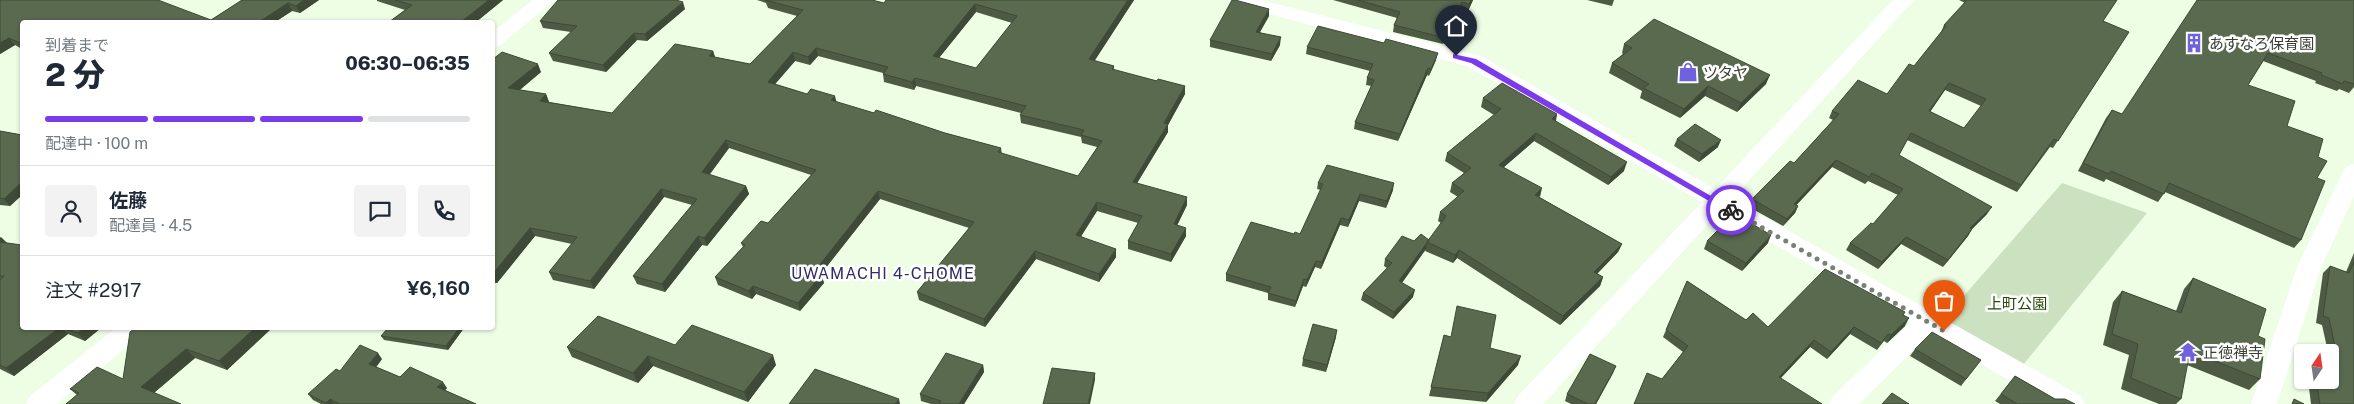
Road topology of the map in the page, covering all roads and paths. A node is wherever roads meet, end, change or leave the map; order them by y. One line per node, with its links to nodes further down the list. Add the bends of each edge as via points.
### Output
1 (545, 0): 4 (street)
2 (1238, 0): 6 (street, via 1474,61)
3 (1904, 0): 6 (street)
4 (495, 40)
5 (2354, 172): 13 (street, via 2309,267)
6 (1715, 201): 7 (street); 10 (street)
7 (1928, 321): 11 (street); 12 (street)
8 (131, 330): 9 (street)
9 (39, 404)
10 (1527, 404)
11 (1842, 404)
12 (2072, 404)
13 (2264, 404)

